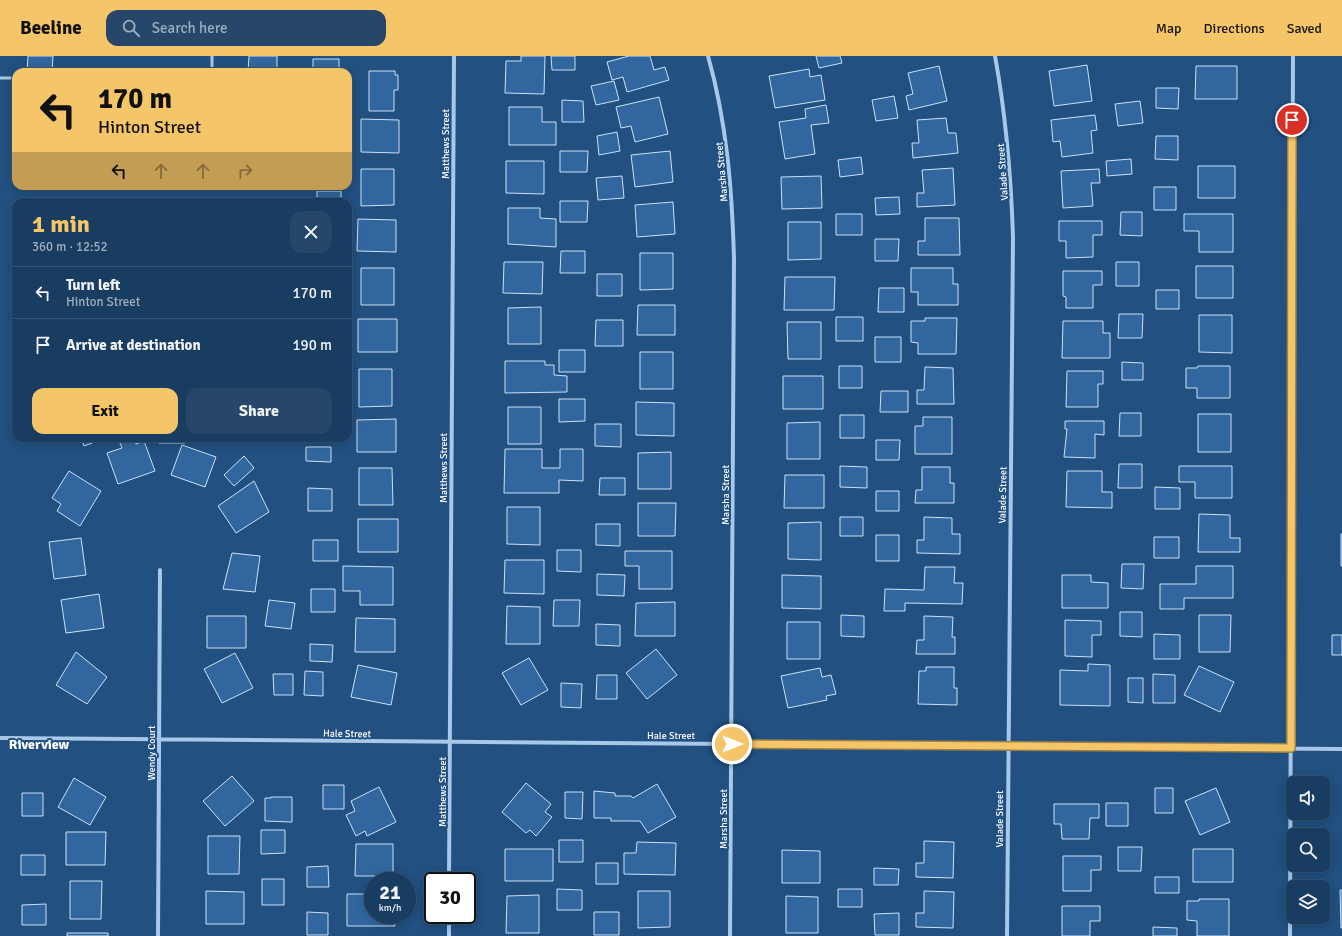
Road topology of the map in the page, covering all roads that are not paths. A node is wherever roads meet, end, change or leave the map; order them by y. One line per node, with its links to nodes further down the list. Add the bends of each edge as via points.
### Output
1 (212, 56): 6 (lane)
2 (454, 56): 12 (street, Matthews Street)
3 (708, 56): 13 (street, Marsha Street, via 726,140 732,188)
4 (995, 56): 14 (street, Valade Street, via 1010,164 1013,237)
5 (1293, 56): 15 (street)
6 (212, 68)
7 (0, 78): 8 (lane)
8 (12, 78)
9 (160, 570): 11 (street, Wendy Court)
10 (0, 738): 11 (street, Hale Street)
11 (159, 740): 12 (street, Hale Street); 19 (street, Wendy Court)
12 (450, 742): 13 (street, Hale Street); 17 (street, Matthews Street)
13 (732, 744): 14 (street, Hale Street); 21 (street, Marsha Street)
14 (1008, 747): 15 (street, Hale Street); 22 (street, Valade Street)
15 (1291, 748): 16 (street, Hale Street); 23 (street)
16 (1342, 749)
17 (449, 872)
18 (449, 924): 20 (street)
19 (158, 936)
20 (449, 936)
21 (730, 936)
22 (1007, 936)
23 (1290, 936)

